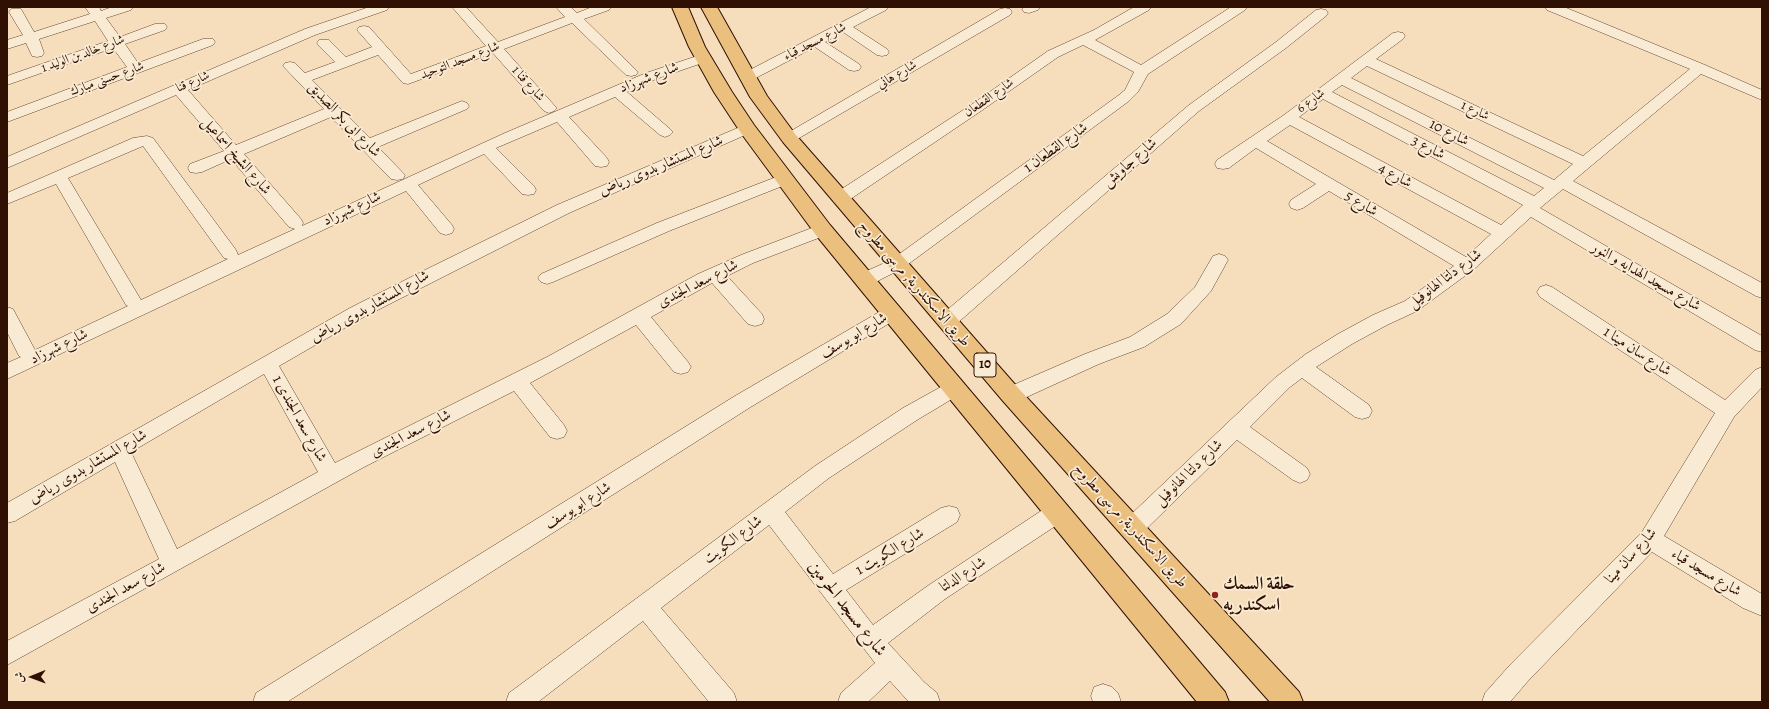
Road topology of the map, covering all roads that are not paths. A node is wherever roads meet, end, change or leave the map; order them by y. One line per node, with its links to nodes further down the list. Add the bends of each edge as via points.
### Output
1 (126, 7): 13 (street)
2 (382, 7): 47 (street, شارع قنا, via 310,32)
3 (459, 7): 30 (street, شارع قنا 1)
4 (563, 7): 18 (street)
5 (604, 7): 18 (street, شارع مسجد التوحيد)
6 (680, 7): 32 (main road, 10)
7 (709, 7): 43 (main road, طريق الاسكندرية, مرسى مطروح / 10)
8 (850, 7): 17 (street)
9 (881, 7): 17 (street, شارع مسجد قباء)
10 (1144, 7): 24 (street, شارع القطعان)
11 (1240, 7): 41 (street, شارع القطعان 1)
12 (1552, 7): 39 (street)
13 (95, 11): 23 (street); 25 (street)
14 (16, 12): 23 (street)
15 (1005, 12): 58 (street, شارع هاني)
16 (1321, 13): 96 (street, شارع جاويش, via 1194,108)
17 (864, 16): 20 (street, شارع مسجد قباء)
18 (575, 18): 30 (street, شارع مسجد التوحيد); 42 (street)
19 (160, 27): 25 (street, شارع خالد بن الوليد 1)
20 (844, 27): 27 (street, شارع مسجد قباء); 33 (street)
21 (364, 30): 31 (street, شارع مسجد التوحيد)
22 (1398, 36): 35 (street, شارع 6)
23 (31, 38): 29 (street); 34 (street)
24 (1084, 40): 41 (street); 74 (street, شارع القطعان, via 1038,64)
25 (116, 42): 40 (street); 46 (street, شارع خالد بن الوليد 1)
26 (208, 42): 40 (street, شارع حسنى مبارك)
27 (816, 42): 38 (street); 43 (street, شارع مسجد قباء)
28 (324, 43): 36 (street)
29 (7, 45)
30 (495, 47): 31 (street, شارع مسجد التوحيد, via 408,80); 53 (street, شارع قنا 1)
31 (380, 49): 36 (street)
32 (700, 52): 42 (street, شارع شهرزاد); 48 (street, شارع شهرزاد); 56 (main road, 10)
33 (882, 52)
34 (37, 53)
35 (1366, 60): 45 (street, شارع 6); 64 (street, شارع 1)
36 (344, 63): 44 (street)
37 (290, 66): 44 (street, شارع ابى بكر الصديق)
38 (854, 67)
39 (1700, 68): 50 (street); 64 (street, شارع دلتا الهانوفيل)
40 (135, 69): 54 (street, شارع حسنى مبارك)
41 (1142, 71): 84 (street, شارع القطعان 1, via 1131,92 1124,98)
42 (631, 72): 53 (street, شارع شهرزاد)
43 (748, 77): 58 (main road, طريق الاسكندرية, مرسى مطروح / 10)
44 (303, 79): 52 (street, شارع ابى بكر الصديق)
45 (1341, 79): 49 (street, شارع 6); 72 (street, شارع 10)
46 (7, 81)
47 (178, 88): 62 (street, شارع الشيخ اسماعيل); 65 (street, شارع قنا)
48 (617, 91): 53 (street, شارع شهرزاد); 57 (street)
49 (1322, 93): 55 (street, شارع 6); 77 (street, شارع 3)
50 (1762, 96)
51 (462, 106): 60 (street)
52 (334, 110): 60 (street, شارع ابى بكر الصديق); 62 (street)
53 (554, 111): 61 (street, شارع شهرزاد); 63 (street, شارع قنا 1); 69 (street, شارع شهرزاد)
54 (7, 117)
55 (1288, 118): 59 (street, شارع 6); 81 (street, شارع 4)
56 (747, 129): 70 (main road, 10); 100 (street, شارع المستشار بدوى رياض, via 570,205 498,240 356,313)
57 (665, 132)
58 (789, 138): 74 (main road, طريق الاسكندرية, مرسى مطروح / 10)
59 (1256, 141): 66 (street, شارع 6); 71 (street, شارع 5)
60 (368, 145): 69 (street, شارع ابى بكر الصديق)
61 (486, 147): 69 (street, شارع شهرزاد); 73 (street)
62 (234, 152): 67 (street); 78 (street, شارع الشيخ اسماعيل)
63 (601, 162)
64 (1584, 163): 72 (street, شارع دلتا الهانوفيل)
65 (7, 164)
66 (1223, 164)
67 (196, 168)
68 (59, 176): 75 (street); 82 (street, via 139,141 147,141); 91 (street)
69 (403, 179): 78 (street, شارع شهرزاد); 79 (street, شارع ابى بكر الصديق); 98 (street, شارع شهرزاد)
70 (784, 179): 80 (main road, 10); 87 (street, via 663,227)
71 (1328, 184): 76 (street); 85 (street, شارع 5)
72 (1559, 184): 77 (street, شارع دلتا الهانوفيل); 89 (street)
73 (528, 190)
74 (840, 198): 84 (main road, طريق الاسكندرية, مرسى مطروح / 10)
75 (7, 199)
76 (1297, 204)
77 (1532, 206): 81 (street, شارع دلتا الهانوفيل); 97 (street, شارع مسجد الهدايه و النور)
78 (295, 223): 82 (street, شارع شهرزاد)
79 (446, 229)
80 (823, 230): 86 (street, شارع سعد الجندى); 88 (main road, 10)
81 (1502, 233): 85 (street, شارع دلتا الهانوفيل)
82 (230, 254): 91 (street, شارع شهرزاد)
83 (1219, 260): 107 (street, via 1202,291 1174,319 1137,342)
84 (898, 264): 88 (street, شارع القطعان 1); 96 (main road, طريق الاسكندرية, مرسى مطروح / 10)
85 (1467, 266): 102 (street, شارع دلتا الهانوفيل, via 1411,306 1345,339)
86 (715, 274): 94 (street, شارع سعد الجندى); 95 (street)
87 (547, 278)
88 (864, 280): 92 (main road, 10)
89 (1762, 291)
90 (1546, 292): 109 (street, شارع سان مينا 1)
91 (132, 300): 98 (street, شارع شهرزاد)
92 (892, 313): 106 (main road, 10); 128 (street, شارع ابو يوسف, via 742,402)
93 (7, 314): 98 (street)
94 (639, 315): 101 (street); 105 (street, شارع سعد الجندى)
95 (755, 319)
96 (947, 321): 107 (main road, طريق الاسكندرية, مرسى مطروح / 10)
97 (1762, 345)
98 (37, 349): 99 (street, شارع شهرزاد); 103 (street, شارع شهرزاد)
99 (7, 360)
100 (268, 363): 112 (street, شارع المستشار بدوى رياض); 114 (street, شارع سعد الجندى 1)
101 (681, 367)
102 (1302, 367): 108 (street); 110 (street, شارع دلتا الهانوفيل)
103 (7, 372)
104 (1762, 375): 109 (street, شارع سان مينا)
105 (517, 380): 111 (street); 114 (street, شارع سعد الجندى)
106 (954, 388): 115 (street, شارع الكويت, via 822,472); 116 (main road, 10)
107 (1011, 395): 119 (main road, طريق الاسكندرية, مرسى مطروح / 10)
108 (1362, 411)
109 (1727, 411): 120 (street, شارع سان مينا)
110 (1236, 428): 113 (street); 119 (street, شارع دلتا الهانوفيل)
111 (557, 431)
112 (119, 449): 117 (street, شارع المستشار بدوى رياض); 121 (street)
113 (1300, 474)
114 (331, 476): 121 (street, شارع سعد الجندى)
115 (771, 511): 122 (street, شارع مسجد الحرمين); 124 (street, شارع الكويت)
116 (1058, 512): 125 (street, شارع الدلتا, via 937,592); 133 (main road, 10)
117 (7, 514)
118 (949, 516): 122 (street, شارع الكويت 1)
119 (1132, 528): 134 (main road, طريق الاسكندرية, مرسى مطروح / 10)
120 (1650, 539): 123 (street, شارع مسجد قباء); 135 (street, شارع سان مينا)
121 (172, 563): 126 (street, شارع سعد الجندى)
122 (830, 588): 125 (street, شارع مسجد الحرمين)
123 (1762, 605)
124 (646, 606): 129 (street, شارع الكويت); 130 (street)
125 (872, 641): 127 (street, شارع مسجد الحرمين)
126 (7, 654)
127 (891, 664): 131 (street); 132 (street, شارع مسجد الحرمين)
128 (265, 702)
129 (518, 702)
130 (725, 702)
131 (850, 702)
132 (928, 702)
133 (1215, 702)
134 (1289, 702)
135 (1494, 702)

